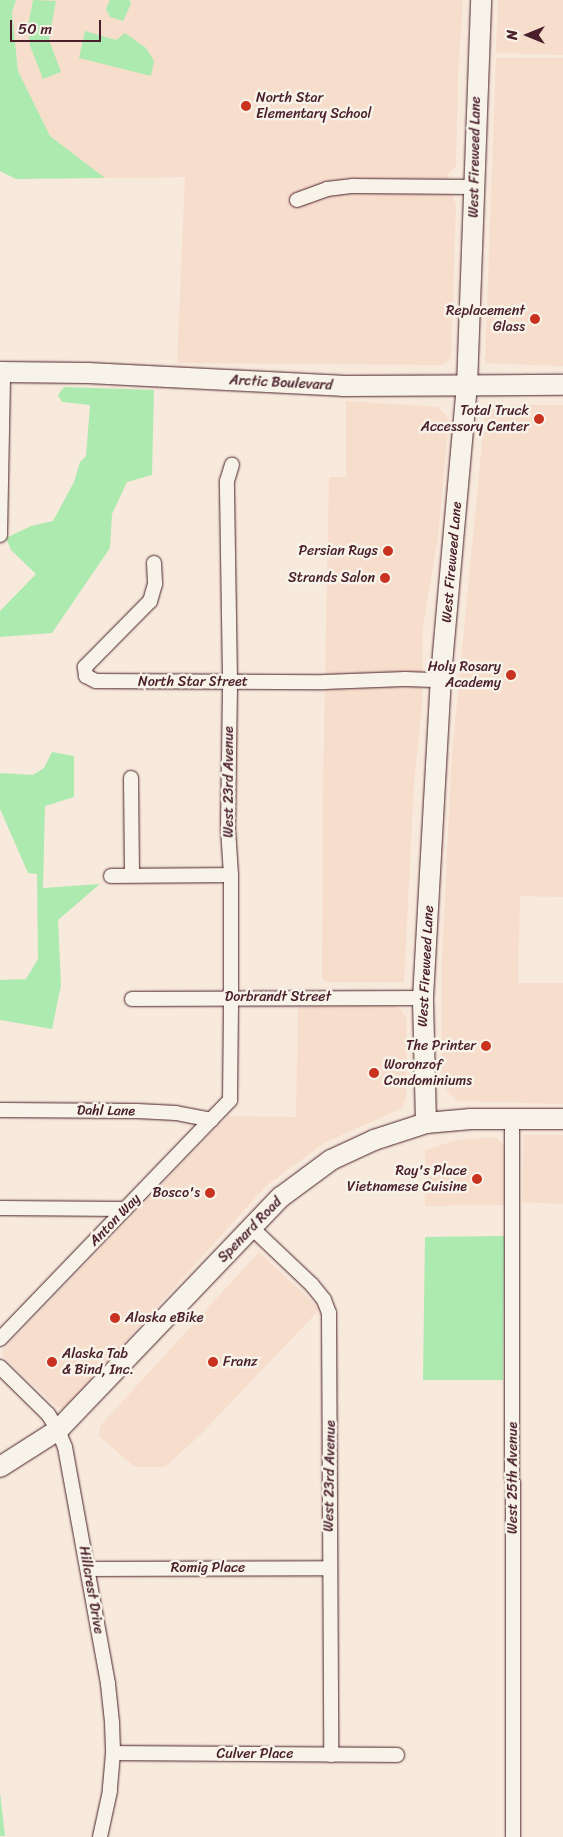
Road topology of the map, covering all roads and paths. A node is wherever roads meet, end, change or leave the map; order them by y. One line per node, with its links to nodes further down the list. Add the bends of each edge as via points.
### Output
1 (481, 0): 2 (main road, West Fireweed Lane)
2 (474, 187): 3 (street, via 353,186 326,189); 6 (main road, West Fireweed Lane)
3 (297, 200)
4 (2, 372): 6 (main road, Arctic Boulevard, via 88,373 342,386); 8 (street)
5 (563, 385): 6 (main road, Arctic Boulevard)
6 (467, 386): 11 (main road, West Fireweed Lane)
7 (232, 465): 12 (street, West 23rd Avenue, via 227,481)
8 (1, 466): 9 (street)
9 (0, 536)
10 (154, 563): 12 (street, North Star Street, via 155,584 150,601 85,667 86,676 96,681)
11 (441, 680): 12 (street, North Star Street); 19 (main road, West Fireweed Lane)
12 (230, 681): 15 (street, West 23rd Avenue, via 228,829)
13 (131, 778): 14 (street)
14 (132, 875): 15 (street); 16 (street)
15 (231, 875): 17 (street, West 23rd Avenue)
16 (111, 876)
17 (231, 997): 18 (street, Dorbrandt Street); 19 (street, Dorbrandt Street); 20 (street, West 23rd Avenue)
18 (132, 998)
19 (423, 998): 25 (main road, West Fireweed Lane)
20 (230, 1100): 24 (street, Anton Way)
21 (0, 1110): 24 (street, Dahl Lane, via 137,1111 176,1113)
22 (563, 1118): 23 (main road, Spenard Road)
23 (512, 1119): 25 (main road, Spenard Road); 39 (street, West 25th Avenue)
24 (211, 1120): 27 (street, Anton Way)
25 (426, 1123): 28 (main road, Spenard Road, via 374,1140 331,1160 281,1197)
26 (0, 1208): 27 (street)
27 (125, 1208): 29 (street, Anton Way)
28 (252, 1228): 31 (main road, Spenard Road); 33 (street, West 23rd Avenue, via 312,1285 329,1313)
29 (0, 1340)
30 (0, 1367): 31 (street, Hillcrest Drive, via 48,1414)
31 (58, 1430): 32 (main road, Spenard Road); 34 (street, Hillcrest Drive, via 65,1447)
32 (0, 1467)
33 (329, 1568): 34 (street, Romig Place); 36 (street, West 23rd Avenue)
34 (88, 1569): 35 (street, Hillcrest Drive, via 108,1684)
35 (113, 1753): 36 (street, Culver Place); 38 (street, Hillcrest Drive, via 110,1791)
36 (331, 1755): 37 (street, Culver Place)
37 (397, 1755)
38 (100, 1837)
39 (513, 1837)

